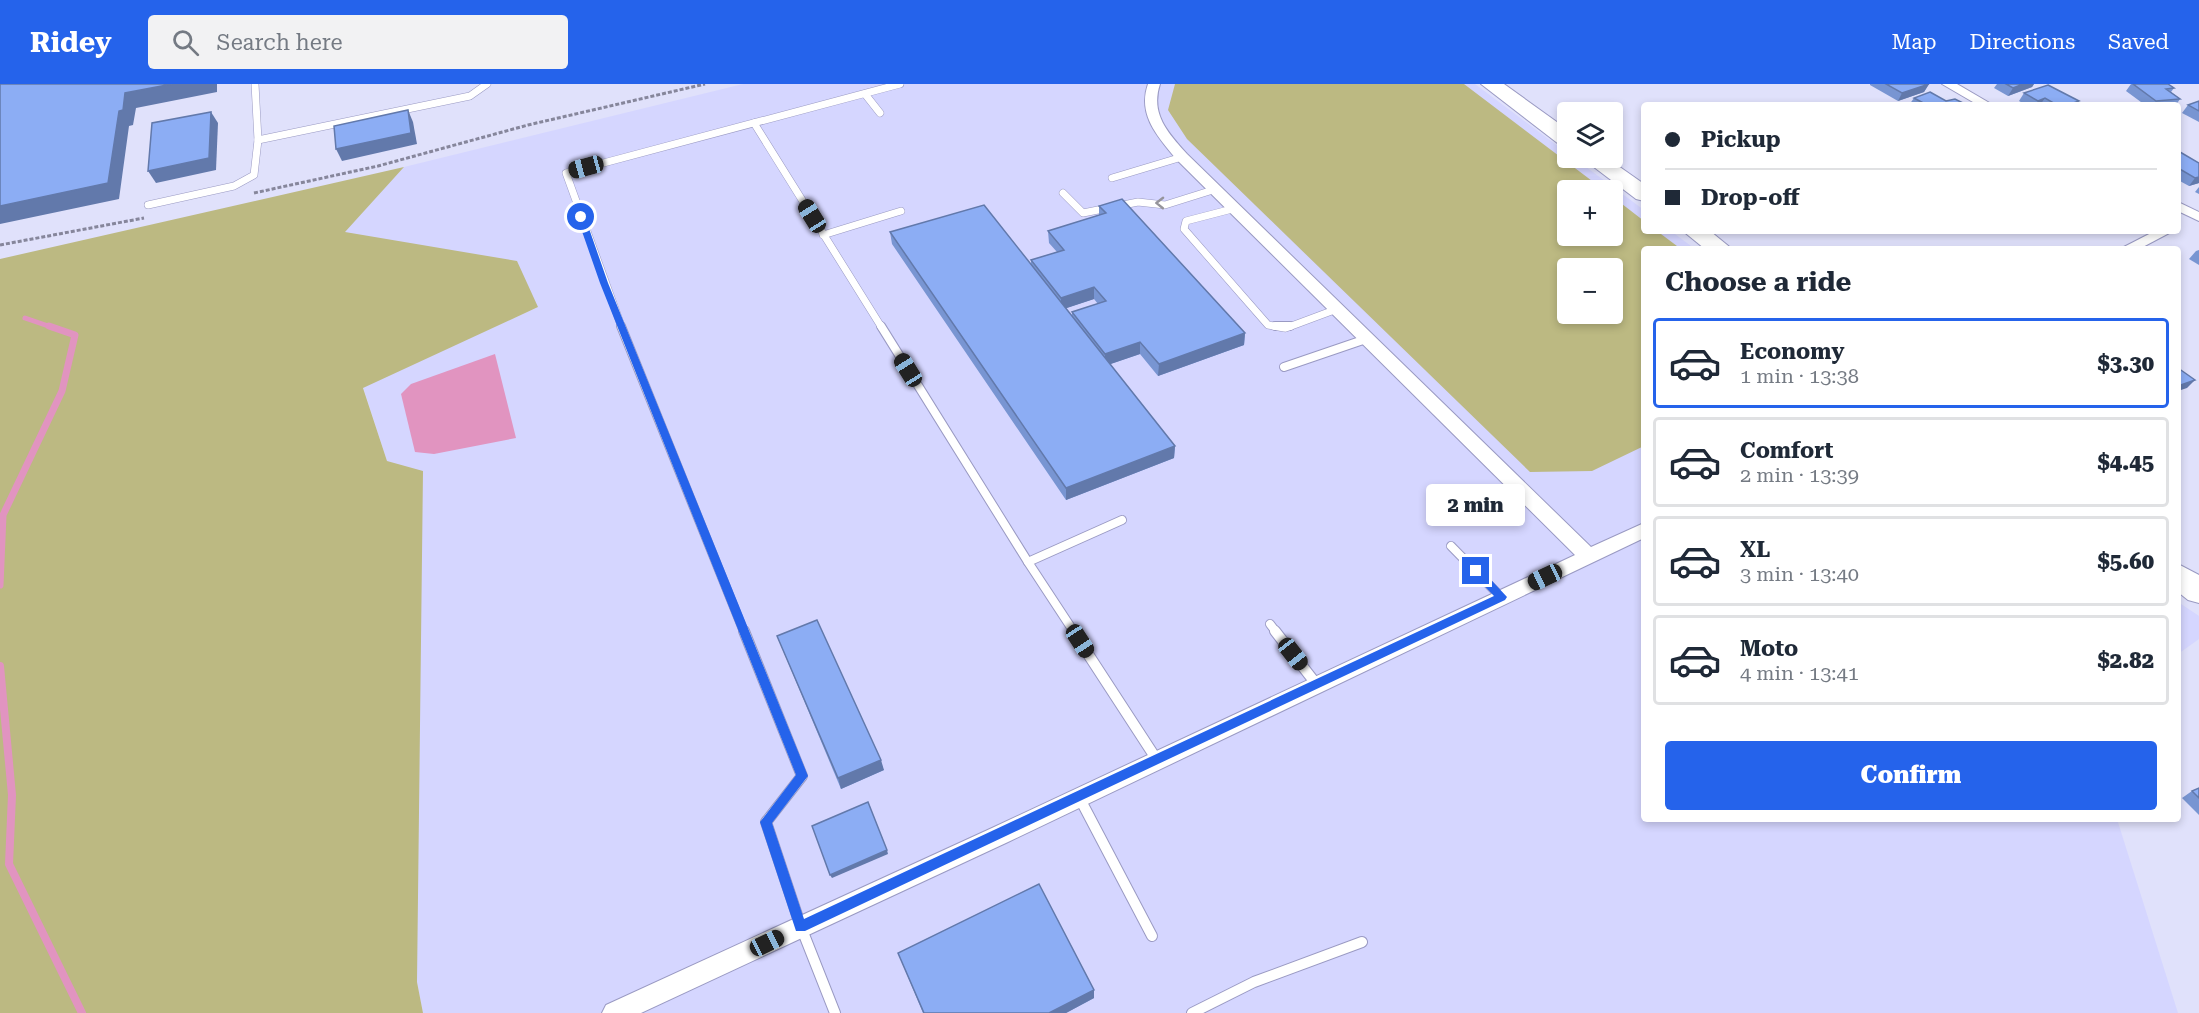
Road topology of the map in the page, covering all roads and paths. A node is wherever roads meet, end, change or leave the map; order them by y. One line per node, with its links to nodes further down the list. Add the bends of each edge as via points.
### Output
1 (255, 84): 13 (lane)
2 (487, 84): 13 (lane, via 470,96)
3 (705, 84): 20 (path, via 528,125 368,169)
4 (900, 84): 8 (lane)
5 (1154, 84): 14 (street, via 1149,100 1151,114)
6 (1491, 84): 12 (main road)
7 (1948, 84): 9 (street)
8 (865, 94): 10 (lane); 11 (lane)
9 (1982, 102)
10 (880, 113)
11 (753, 123): 30 (lane); 49 (lane, via 566,173 604,283 802,776 766,822)
12 (1557, 132)
13 (258, 140): 21 (lane, via 254,175 245,182)
14 (1182, 157): 16 (lane); 17 (street)
15 (1607, 168): 18 (main road)
16 (1112, 178)
17 (1216, 189): 19 (lane, one-way to 19, via 1165,205 1138,201 1083,213); 22 (street)
18 (1641, 192)
19 (1063, 193)
20 (245, 195)
21 (148, 205)
22 (1236, 208): 34 (street); 34 (lane, via 1186,221 1184,229 1268,325 1285,328)
23 (2181, 208): 26 (street)
24 (901, 211): 30 (lane)
25 (148, 217): 31 (path)
26 (2198, 217): 27 (street)
27 (2181, 224)
28 (1699, 234): 32 (main road)
29 (2160, 234): 33 (street)
30 (823, 235): 41 (lane)
31 (0, 245)
32 (1716, 246)
33 (2134, 246)
34 (1337, 309): 35 (street)
35 (1366, 339): 36 (lane); 40 (street)
36 (1284, 367)
37 (1122, 520): 41 (lane)
38 (1641, 531): 40 (street)
39 (1451, 546): 44 (lane)
40 (1588, 556): 44 (street)
41 (1028, 562): 47 (lane)
42 (2181, 578): 43 (main road)
43 (2199, 591)
44 (1502, 597): 46 (street)
45 (1270, 624): 46 (lane)
46 (1317, 685): 47 (street)
47 (1157, 760): 48 (street)
48 (1079, 797): 49 (street); 50 (lane)
49 (801, 927): 52 (street); 53 (lane)
50 (1152, 936)
51 (1362, 942): 54 (lane, via 1300,963)
52 (614, 1013)
53 (836, 1013)
54 (1192, 1013)

